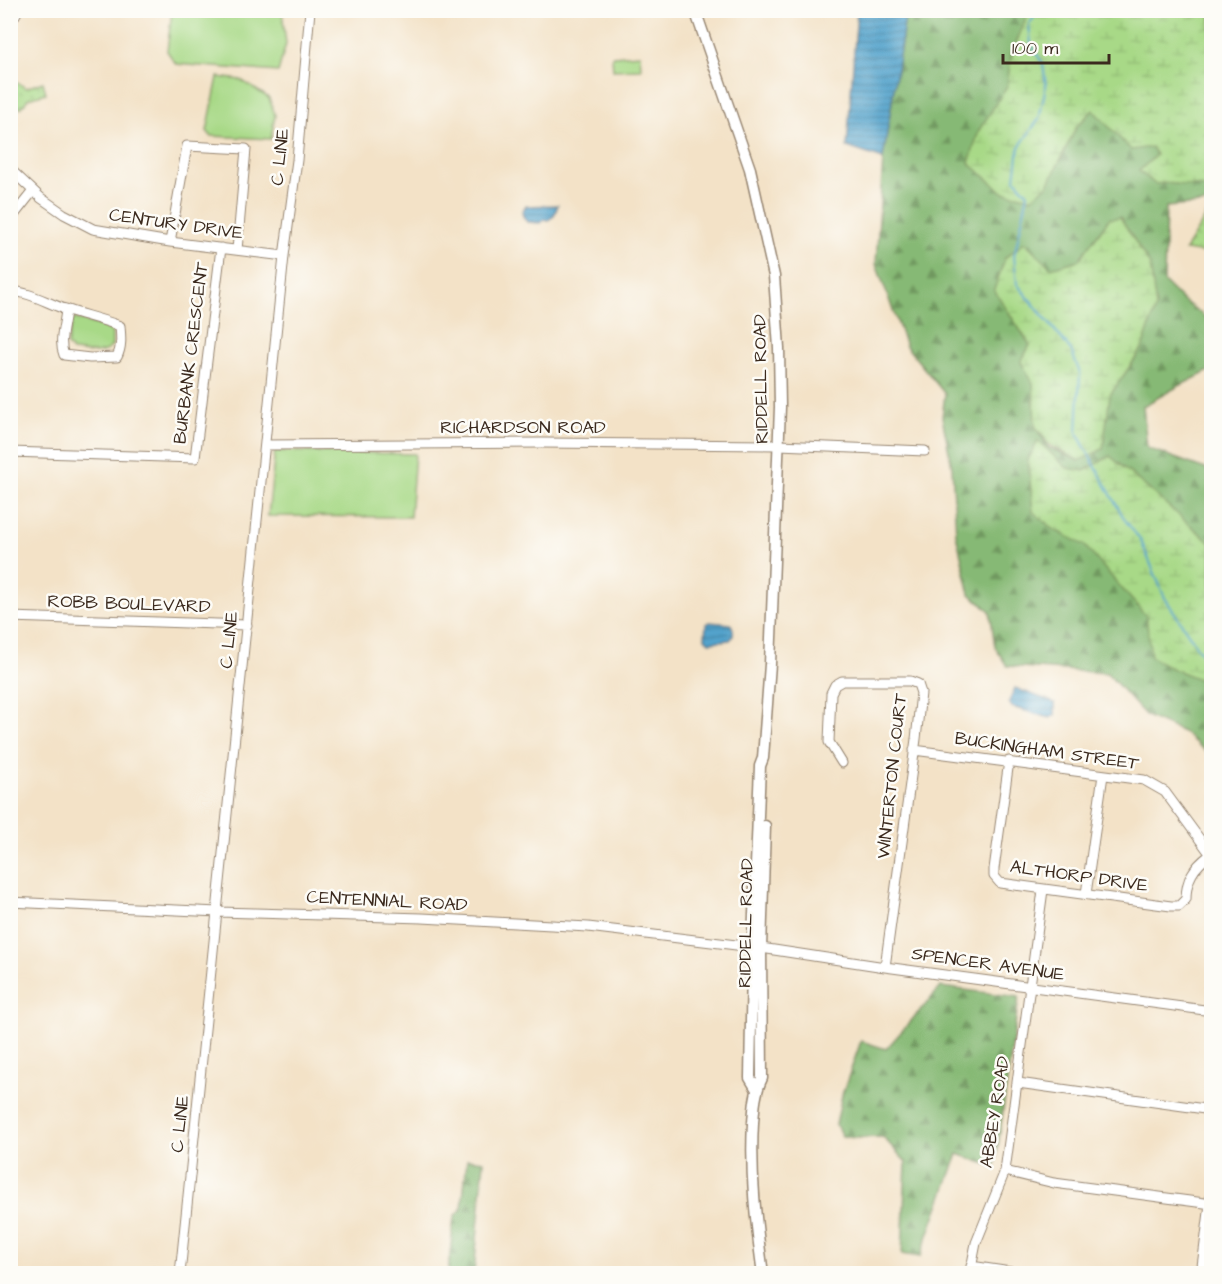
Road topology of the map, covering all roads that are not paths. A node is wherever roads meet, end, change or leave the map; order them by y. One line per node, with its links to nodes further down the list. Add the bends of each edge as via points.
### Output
1 (18, 10): 4 (street)
2 (310, 10): 11 (street, C LINE)
3 (695, 10): 15 (main road, RIDDELL ROAD, via 750,169 774,276 779,348)
4 (10, 19)
5 (10, 169): 6 (street, CENTURY DRIVE)
6 (33, 191): 7 (street); 8 (street, CENTURY DRIVE, via 93,229)
7 (10, 220)
8 (170, 242): 9 (street, CENTURY DRIVE); 10 (street, via 187,146 246,149)
9 (221, 248): 10 (street, CENTURY DRIVE); 17 (street, BURBANK CRESCENT, via 195,458)
10 (237, 250): 11 (street, CENTURY DRIVE)
11 (284, 256): 14 (street, C LINE)
12 (10, 291): 13 (street, via 21,291)
13 (66, 309): 13 (street, via 61,336 64,355 117,357 120,326)
14 (267, 445): 15 (street, RICHARDSON ROAD); 19 (street, C LINE)
15 (778, 445): 16 (street, RICHARDSON ROAD); 29 (main road, RIDDELL ROAD, via 770,664 760,766)
16 (925, 451)
17 (10, 452)
18 (10, 617): 19 (street, ROBB BOULEVARD)
19 (247, 625): 28 (street, C LINE)
20 (914, 750): 21 (street, BUCKINGHAM STREET); 22 (street, WINTERTON COURT, via 921,693 918,684 843,681 831,693 829,742); 30 (street, WINTERTON COURT)
21 (1009, 761): 23 (street, BUCKINGHAM STREET); 25 (street, ALTHORP DRIVE, via 994,876 1000,883)
22 (842, 764)
23 (1103, 775): 24 (street, BUCKINGHAM STREET, via 1144,780 1166,792); 26 (street)
24 (1211, 855): 26 (street, ALTHORP DRIVE, via 1189,877 1185,899 1179,906)
25 (1043, 890): 26 (street, ALTHORP DRIVE); 31 (street, ABBEY ROAD)
26 (1086, 894)
27 (10, 902): 28 (street, CENTENNIAL ROAD)
28 (218, 912): 29 (street, CENTENNIAL ROAD, via 588,927); 39 (street, C LINE)
29 (757, 947): 30 (street, SPENCER AVENUE); 40 (main road, RIDDELL ROAD, via 750,1078 756,1088 751,1156)
30 (885, 967): 31 (street, SPENCER AVENUE)
31 (1030, 986): 32 (street, SPENCER AVENUE); 33 (street, ABBEY ROAD)
32 (1212, 1011)
33 (1018, 1083): 34 (street); 35 (street, ABBEY ROAD)
34 (1212, 1110)
35 (1005, 1171): 37 (street, via 1054,1183); 38 (street, ABBEY ROAD, via 976,1243)
36 (1212, 1189): 37 (street)
37 (1211, 1204): 42 (street)
38 (970, 1270): 41 (street)
39 (180, 1274)
40 (763, 1274)
41 (1024, 1274)
42 (1201, 1274)

